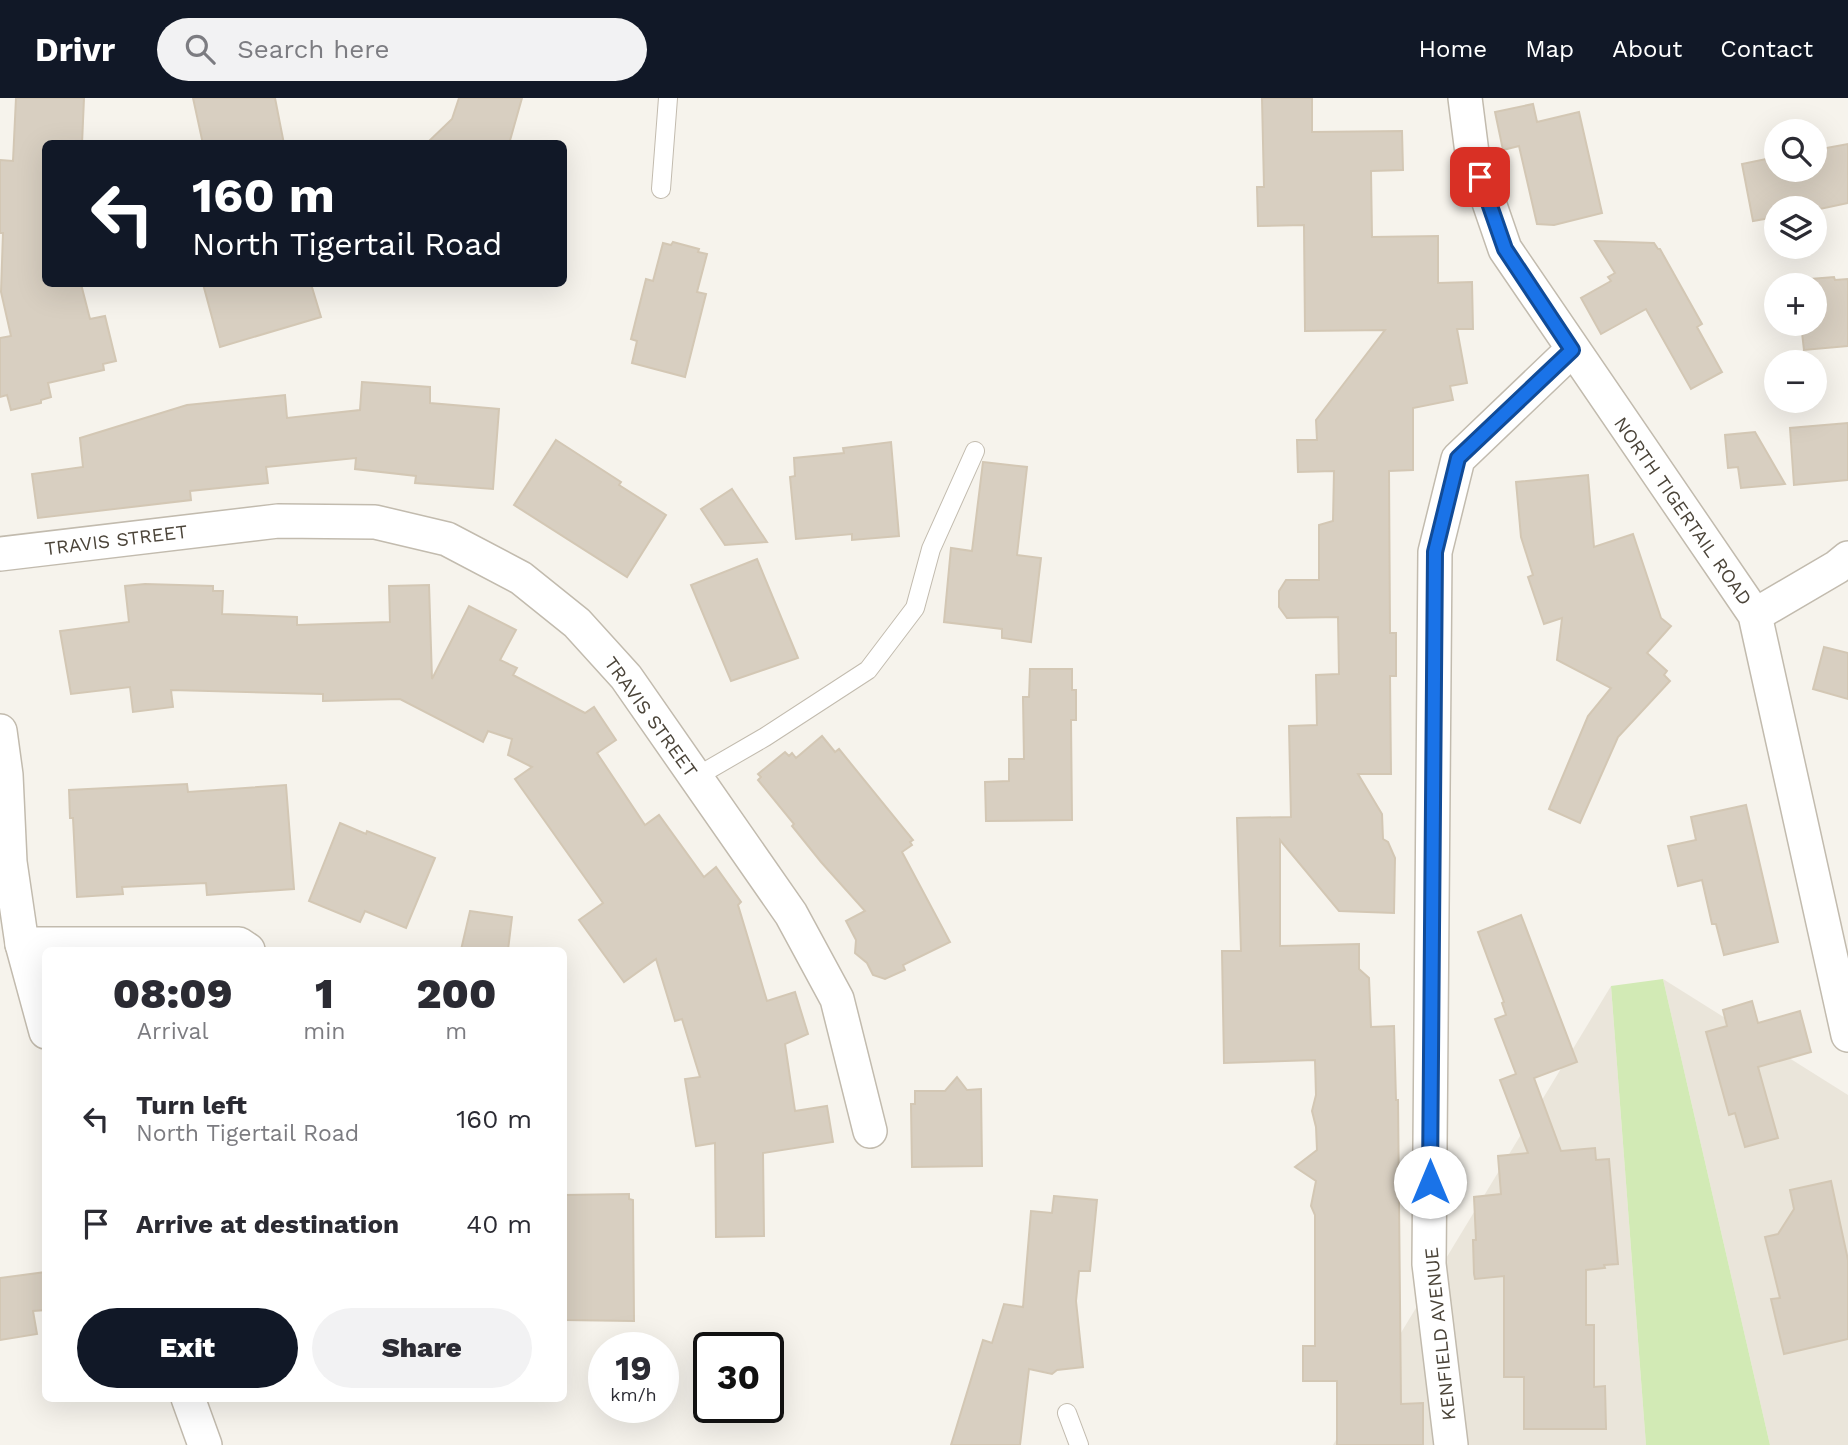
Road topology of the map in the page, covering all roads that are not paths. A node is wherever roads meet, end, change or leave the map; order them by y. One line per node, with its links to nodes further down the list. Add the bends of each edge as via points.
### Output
1 (667, 98): 3 (lane)
2 (1465, 98): 4 (street, NORTH TIGERTAIL ROAD, via 1472,153 1505,249)
3 (662, 189)
4 (1572, 350): 8 (street, NORTH TIGERTAIL ROAD); 20 (street, KENFIELD AVENUE, via 1458,458 1435,552 1429,1264)
5 (975, 451): 10 (lane, via 930,550 915,608 868,670)
6 (0, 554): 10 (street, TRAVIS STREET, via 278,521 375,522 447,539 521,578 577,623 626,677)
7 (1848, 558): 8 (street)
8 (1755, 615): 14 (street, NORTH TIGERTAIL ROAD)
9 (0, 731): 11 (street, via 10,862)
10 (696, 777): 15 (street, TRAVIS STREET, via 791,914 836,999)
11 (22, 944): 12 (street); 13 (street)
12 (244, 947)
13 (42, 1017)
14 (1848, 1035)
15 (870, 1131)
16 (189, 1402): 18 (street)
17 (1067, 1413): 19 (lane)
18 (205, 1445)
19 (1079, 1445)
20 (1451, 1445)

